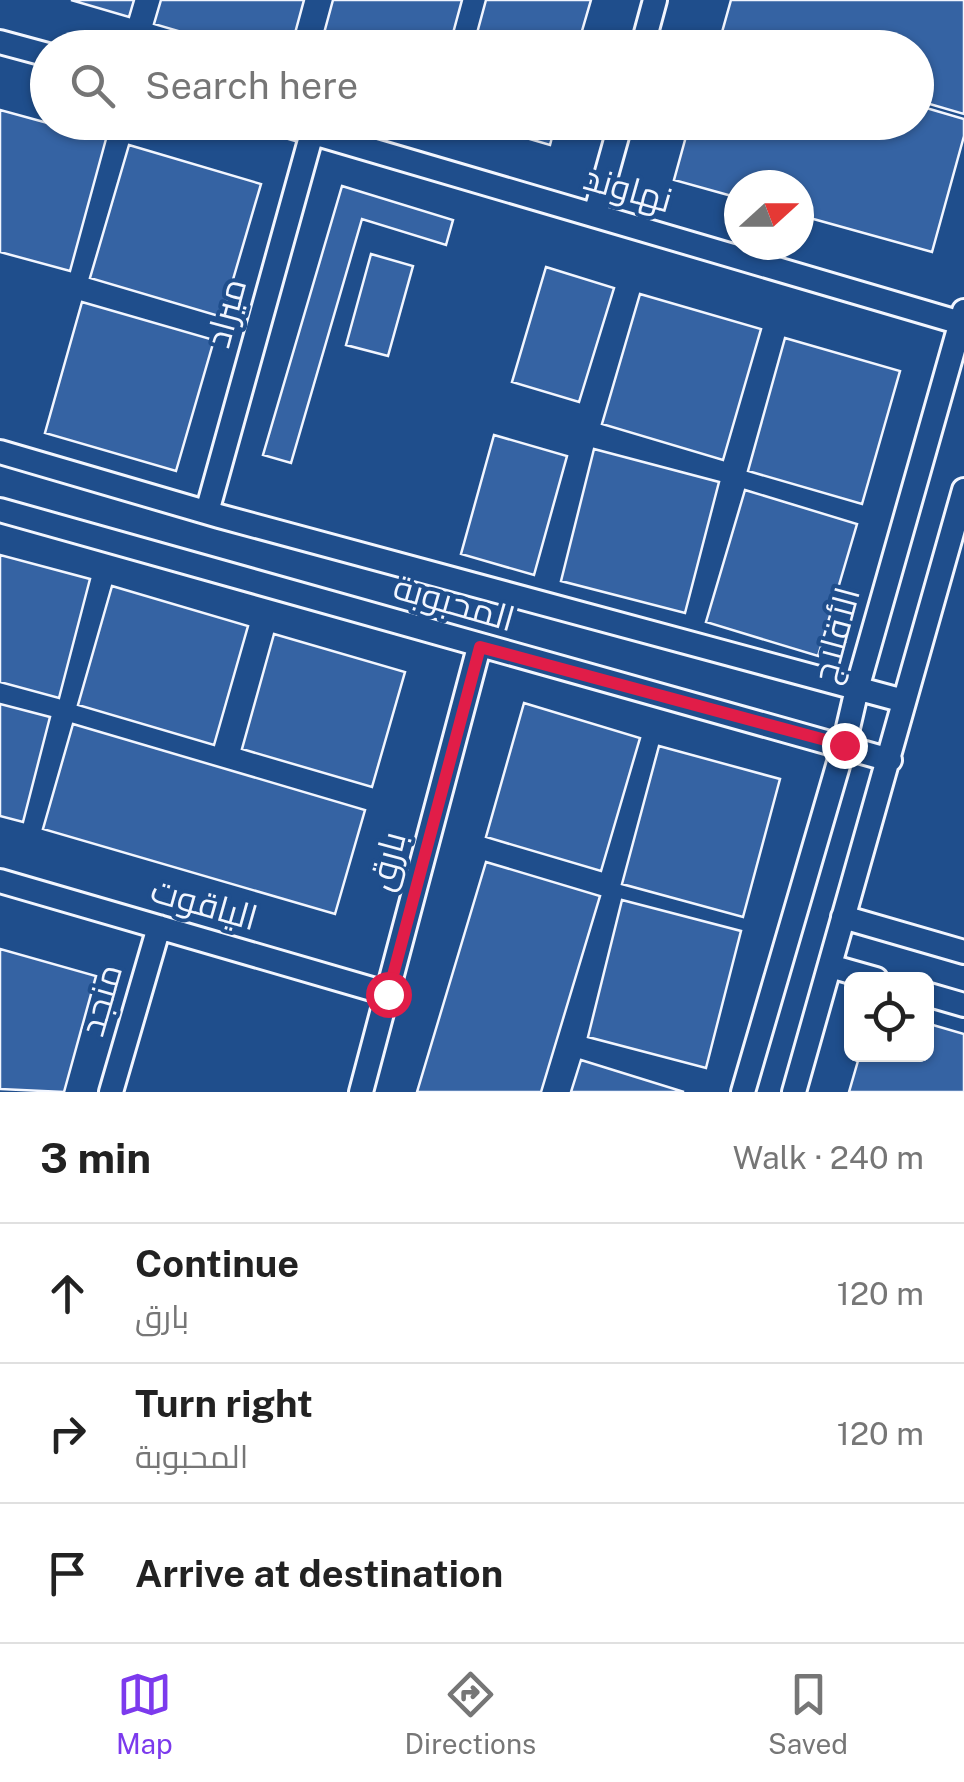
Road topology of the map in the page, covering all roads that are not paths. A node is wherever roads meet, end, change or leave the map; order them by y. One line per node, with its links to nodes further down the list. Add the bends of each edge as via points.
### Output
1 (655, 0): 2 (street)
2 (647, 30)
3 (0, 42): 4 (street)
4 (30, 51)
5 (310, 140): 13 (street, ميراد)
6 (336, 140): 8 (street, نهاوند)
7 (616, 140): 8 (street)
8 (595, 216): 9 (street, نهاوند)
9 (962, 317): 17 (street, الأفلاج)
10 (0, 452): 13 (street)
11 (964, 490): 14 (street)
12 (0, 510): 16 (street, المحبوبة)
13 (207, 512): 17 (street)
14 (940, 577): 15 (street); 18 (street)
15 (964, 585)
16 (480, 647): 19 (street, المحبوبة); 27 (street, بارق)
17 (857, 689): 18 (street); 19 (street, الأفلاج)
18 (904, 701): 20 (street)
19 (844, 745): 20 (street, المحبوبة); 32 (street, الأفلاج)
20 (890, 760): 22 (street)
21 (0, 882): 23 (street, الياقوت)
22 (843, 917): 24 (street); 25 (street)
23 (158, 928): 27 (street, الياقوت); 30 (street, منجد)
24 (964, 952)
25 (830, 966): 26 (street); 33 (street)
26 (850, 972)
27 (388, 994): 31 (street, بارق)
28 (934, 996): 29 (street)
29 (964, 1005)
30 (111, 1092)
31 (361, 1092)
32 (743, 1092)
33 (794, 1092)

